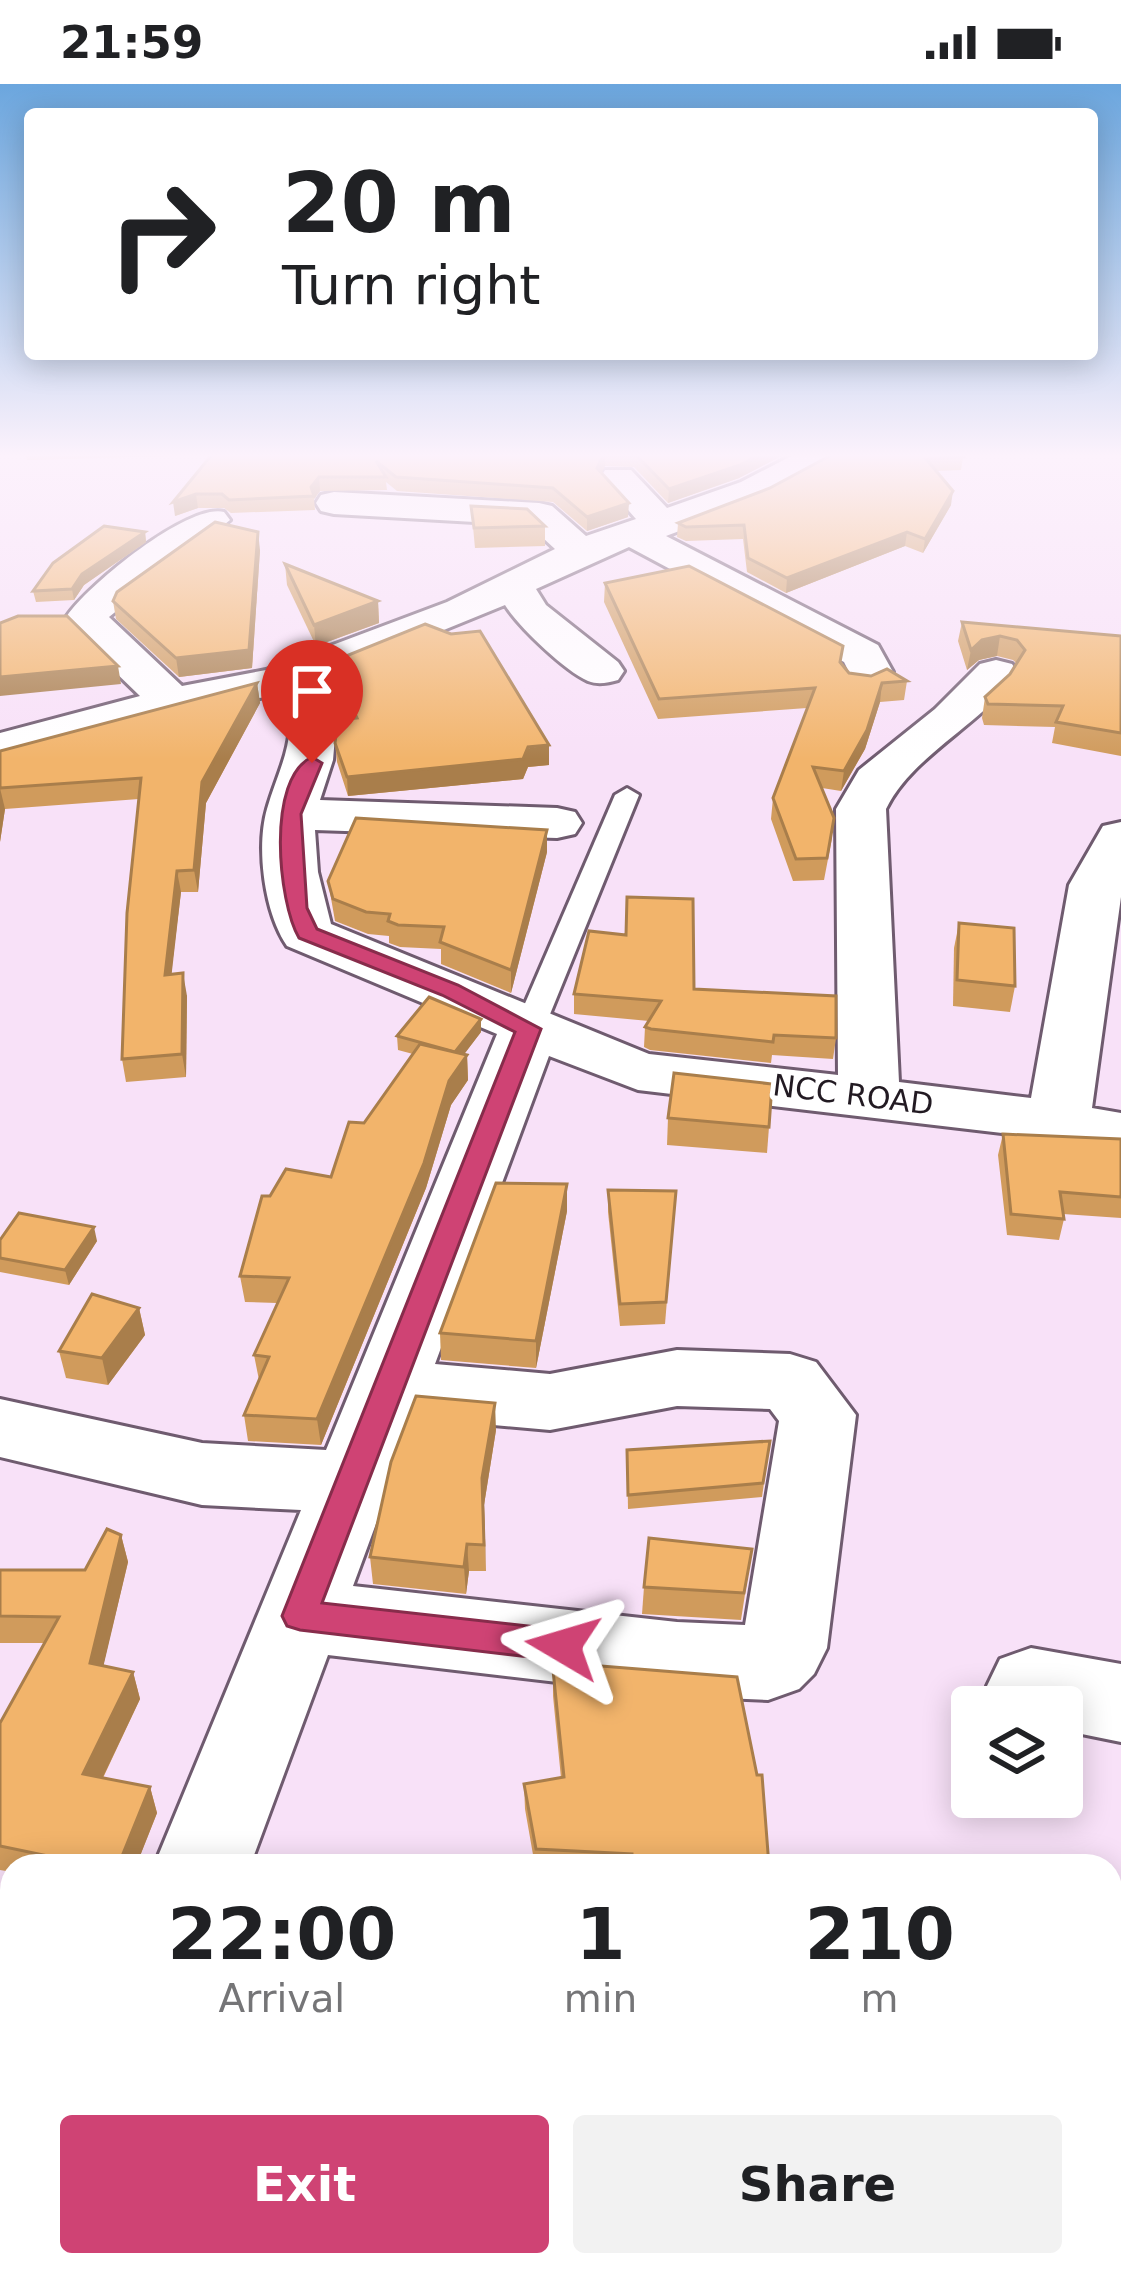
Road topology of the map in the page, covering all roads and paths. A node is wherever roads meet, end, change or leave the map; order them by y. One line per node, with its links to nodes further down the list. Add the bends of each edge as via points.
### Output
1 (163, 554): 9 (street, via 69,616 90,624)
2 (574, 554): 4 (street)
3 (691, 554): 7 (street, via 863,655)
4 (514, 586): 5 (street, via 531,613); 8 (street)
5 (602, 671)
6 (996, 673): 16 (street, via 876,780 862,809)
7 (868, 675)
8 (276, 682): 9 (street); 12 (street, NCC ROAD, via 313,725 312,763)
9 (172, 701): 10 (street)
10 (0, 747)
11 (627, 795): 15 (lane)
12 (290, 814): 13 (street); 15 (street, NCC ROAD, via 296,908 307,934)
13 (557, 823)
14 (1121, 837): 17 (street, via 1096,885)
15 (529, 1029): 16 (street, NCC ROAD, via 638,1071); 19 (street)
16 (869, 1097): 17 (street, NCC ROAD)
17 (1058, 1124): 18 (street, NCC ROAD)
18 (1121, 1132)
19 (388, 1388): 21 (street); 22 (street, via 550,1402 677,1378 790,1382 818,1415 784,1648 768,1663 676,1659)
20 (0, 1428): 21 (street, via 202,1474)
21 (352, 1482): 22 (street)
22 (300, 1616): 25 (street)
23 (1083, 1695): 24 (street)
24 (1121, 1702)
25 (207, 1854)

